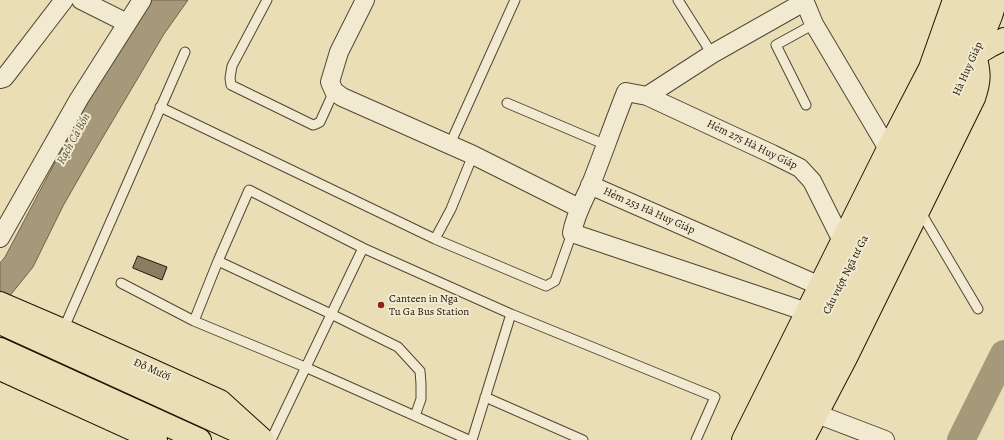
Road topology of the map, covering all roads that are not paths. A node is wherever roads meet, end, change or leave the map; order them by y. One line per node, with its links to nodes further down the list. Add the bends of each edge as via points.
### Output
1 (64, 0): 19 (street, via 4,78)
2 (81, 0): 12 (street)
3 (142, 0): 12 (street)
4 (267, 0): 20 (lane, via 232,66 231,85 313,125 320,122)
5 (365, 0): 20 (street, via 339,52 330,82)
6 (514, 0): 26 (lane)
7 (678, 0): 17 (lane)
8 (954, 0): 28 (main road, via 930,68)
9 (975, 0): 14 (main road, Hà Huy Giáp)
10 (804, 1): 13 (street); 17 (street)
11 (997, 10): 14 (main road, Hà Huy Giáp); 18 (main road, Hà Huy Giáp)
12 (127, 23): 34 (street, via 79,99)
13 (814, 24): 23 (lane, via 776,45); 28 (street)
14 (962, 34): 25 (main road, Hà Huy Giáp)
15 (1004, 39): 18 (main road)
16 (185, 52): 24 (lane)
17 (712, 54): 21 (street)
18 (975, 56): 25 (main road, Hà Huy Giáp); 32 (main road, via 979,74 974,98)
19 (0, 79)
20 (334, 91): 26 (street, via 342,97)
21 (647, 96): 27 (street, Hẻm 253 Hà Huy Giáp, via 626,92); 36 (street, Hẻm 275 Hà Huy Giáp, via 800,168 812,181)
22 (507, 103): 27 (lane)
23 (806, 105)
24 (160, 107): 35 (lane); 49 (lane)
25 (936, 116): 64 (main road, Cầu vượt Ngã tư Ga); 65 (main road, Cầu vượt Ngã tư Ga)
26 (450, 144): 29 (street)
27 (606, 145): 30 (street, Hẻm 253 Hà Huy Giáp)
28 (888, 149): 36 (main road)
29 (473, 155): 31 (street); 35 (lane, via 451,209)
30 (590, 185): 31 (street); 40 (street, Hẻm 253 Hà Huy Giáp)
31 (579, 208): 33 (street)
32 (919, 210): 42 (lane); 53 (main road)
33 (572, 232): 35 (lane, via 555,281 546,286); 43 (street)
34 (0, 238)
35 (435, 239)
36 (842, 241): 40 (main road)
37 (363, 248): 38 (lane, via 249,190); 44 (lane); 45 (lane)
38 (218, 261): 44 (lane); 46 (lane)
39 (121, 283): 46 (lane)
40 (820, 286): 43 (main road)
41 (0, 303): 48 (main road)
42 (978, 309)
43 (807, 312): 63 (main road)
44 (331, 314): 51 (lane); 54 (lane, via 398,347 420,371 421,399)
45 (511, 314): 52 (lane); 62 (lane, via 715,396)
46 (194, 320): 51 (lane)
47 (0, 323): 48 (main road)
48 (26, 324): 49 (main road, Đỗ Mười); 57 (main road, Đỗ Mười)
49 (63, 330): 58 (main road, Đỗ Mười, via 220,401)
50 (3, 360): 55 (main road); 56 (main road)
51 (305, 367): 54 (lane); 59 (lane)
52 (485, 396): 60 (lane); 61 (lane)
53 (817, 414): 66 (main road); 67 (street)
54 (415, 416): 60 (lane)
55 (156, 440)
56 (200, 440)
57 (257, 440)
58 (263, 440)
59 (271, 440)
60 (471, 440)
61 (583, 440)
62 (696, 440)
63 (743, 440)
64 (764, 440)
65 (784, 440)
66 (803, 440)
67 (885, 440)

